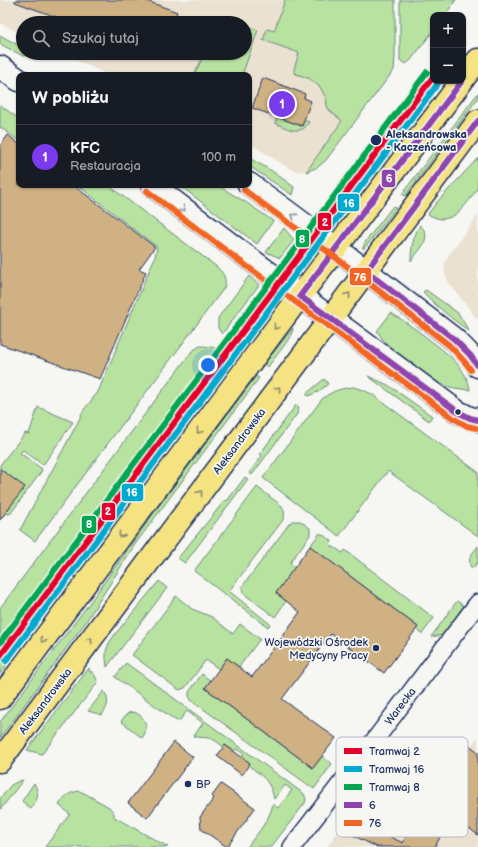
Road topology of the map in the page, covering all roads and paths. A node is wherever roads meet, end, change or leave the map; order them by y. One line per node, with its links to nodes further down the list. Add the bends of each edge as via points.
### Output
1 (478, 60): 3 (main road)
2 (0, 67): 4 (street)
3 (466, 75)
4 (16, 78)
5 (459, 84): 9 (main road)
6 (478, 121): 10 (main road, Aleksandrowska)
7 (252, 186): 9 (street, one-way to 7)
8 (156, 188): 11 (street, one-way to 11)
9 (336, 248): 10 (street); 11 (main road)
10 (366, 271): 12 (main road, Aleksandrowska, one-way to 10); 13 (street, via 454,339)
11 (300, 296): 12 (street); 16 (main road, one-way to 16)
12 (330, 319): 14 (street, via 458,412); 18 (main road, Aleksandrowska, one-way to 12)
13 (478, 366)
14 (478, 420)
15 (478, 603): 17 (street, Warecka)
16 (0, 698)
17 (377, 737)
18 (0, 761)
19 (336, 790): 20 (street, Warecka)
20 (292, 847)

